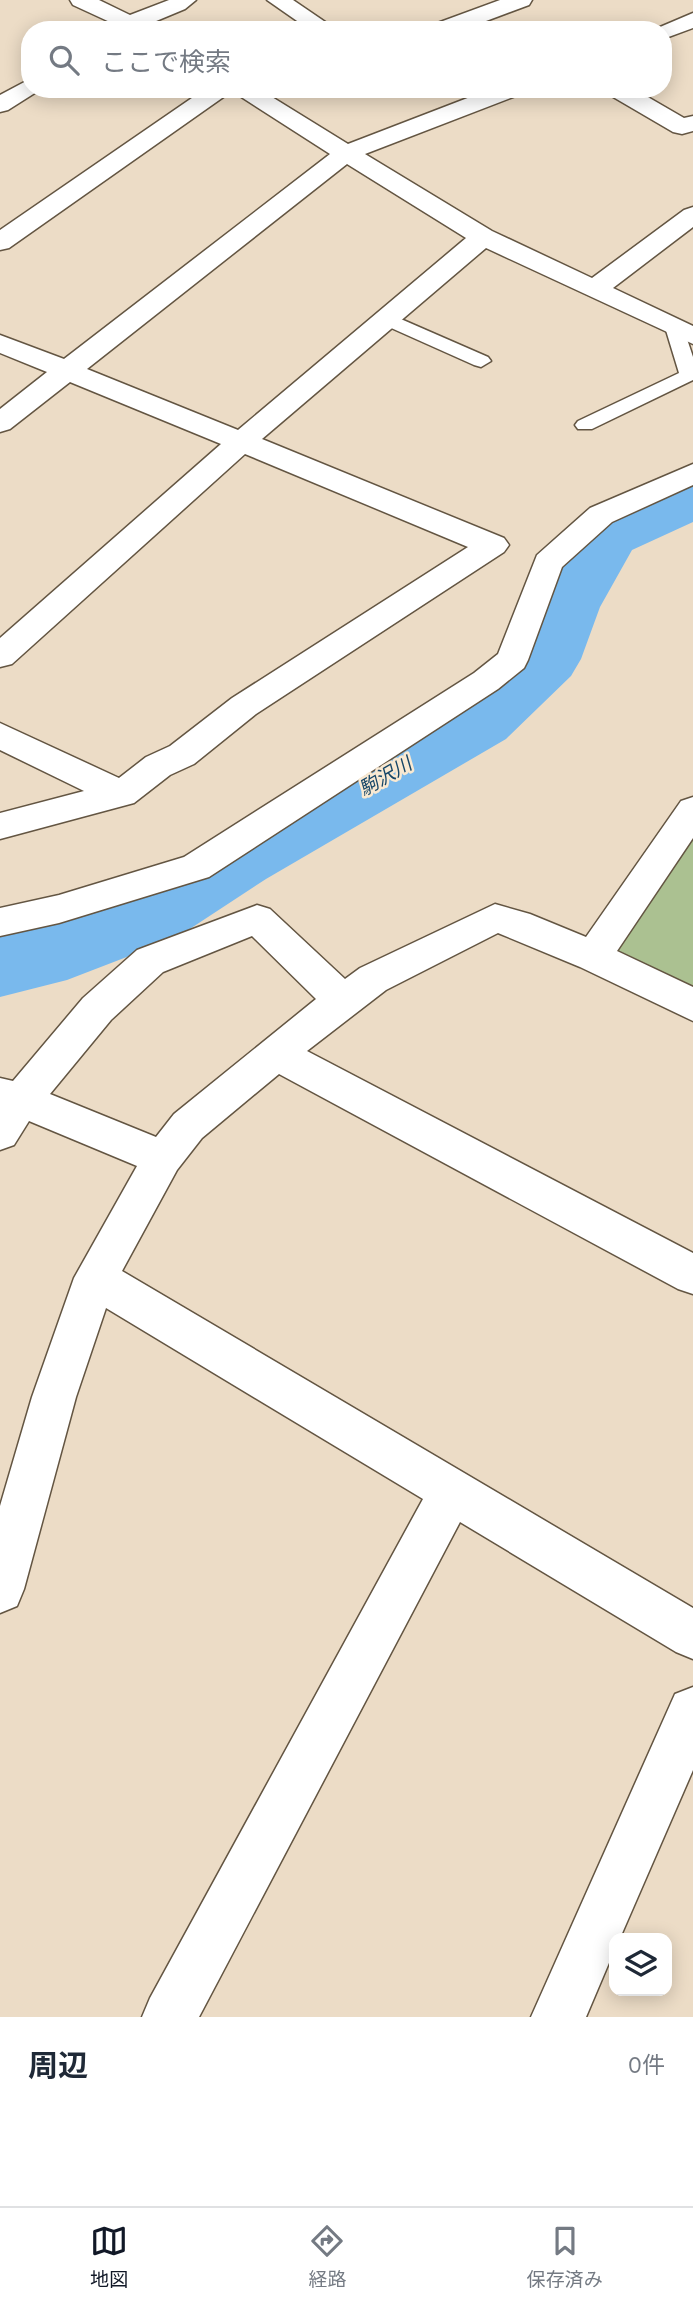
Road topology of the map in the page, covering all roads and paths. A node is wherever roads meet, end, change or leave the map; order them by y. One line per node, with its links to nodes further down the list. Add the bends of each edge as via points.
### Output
1 (81, 0): 6 (street)
2 (185, 0): 7 (street)
3 (521, 0): 9 (street)
4 (283, 1): 8 (street)
5 (693, 20): 10 (street)
6 (120, 21)
7 (145, 21)
8 (313, 21)
9 (464, 21)
10 (672, 28)
11 (21, 92): 17 (street)
12 (208, 98): 23 (street)
13 (257, 98): 20 (street)
14 (438, 98): 18 (street)
15 (489, 98): 18 (street)
16 (631, 98): 19 (street, via 682,127)
17 (0, 105)
18 (458, 110): 20 (street)
19 (693, 122)
20 (346, 153): 22 (street); 29 (street)
21 (693, 215): 24 (street)
22 (484, 237): 24 (street); 25 (street)
23 (0, 242)
24 (594, 290): 26 (street)
25 (387, 319): 28 (lane); 32 (street)
26 (684, 332): 31 (lane, via 689,375)
27 (0, 343): 29 (street)
28 (481, 361)
29 (68, 371): 30 (street); 32 (street)
30 (0, 423)
31 (585, 425)
32 (242, 441): 34 (street); 36 (street)
33 (693, 473): 35 (street, via 601,515)
34 (492, 545): 35 (street, via 525,551); 38 (street, via 244,706)
35 (548, 562): 41 (street, via 512,660 486,681 196,867 60,909)
36 (0, 656)
37 (0, 736): 38 (street)
38 (122, 794): 40 (street)
39 (693, 810): 42 (street)
40 (0, 826)
41 (0, 922)
42 (593, 956): 43 (street, via 495,918 373,979); 44 (street)
43 (343, 1002): 45 (street); 46 (street, via 257,919 150,961)
44 (693, 1006)
45 (276, 1053): 48 (street, via 188,1126); 49 (street)
46 (10, 1098): 47 (street); 48 (street)
47 (0, 1133)
48 (163, 1158): 50 (street)
49 (693, 1275)
50 (95, 1278): 51 (street); 52 (street, via 54,1397)
51 (452, 1491): 53 (street); 55 (street)
52 (0, 1589)
53 (693, 1635)
54 (693, 1712): 56 (street)
55 (169, 2017)
56 (558, 2017)

